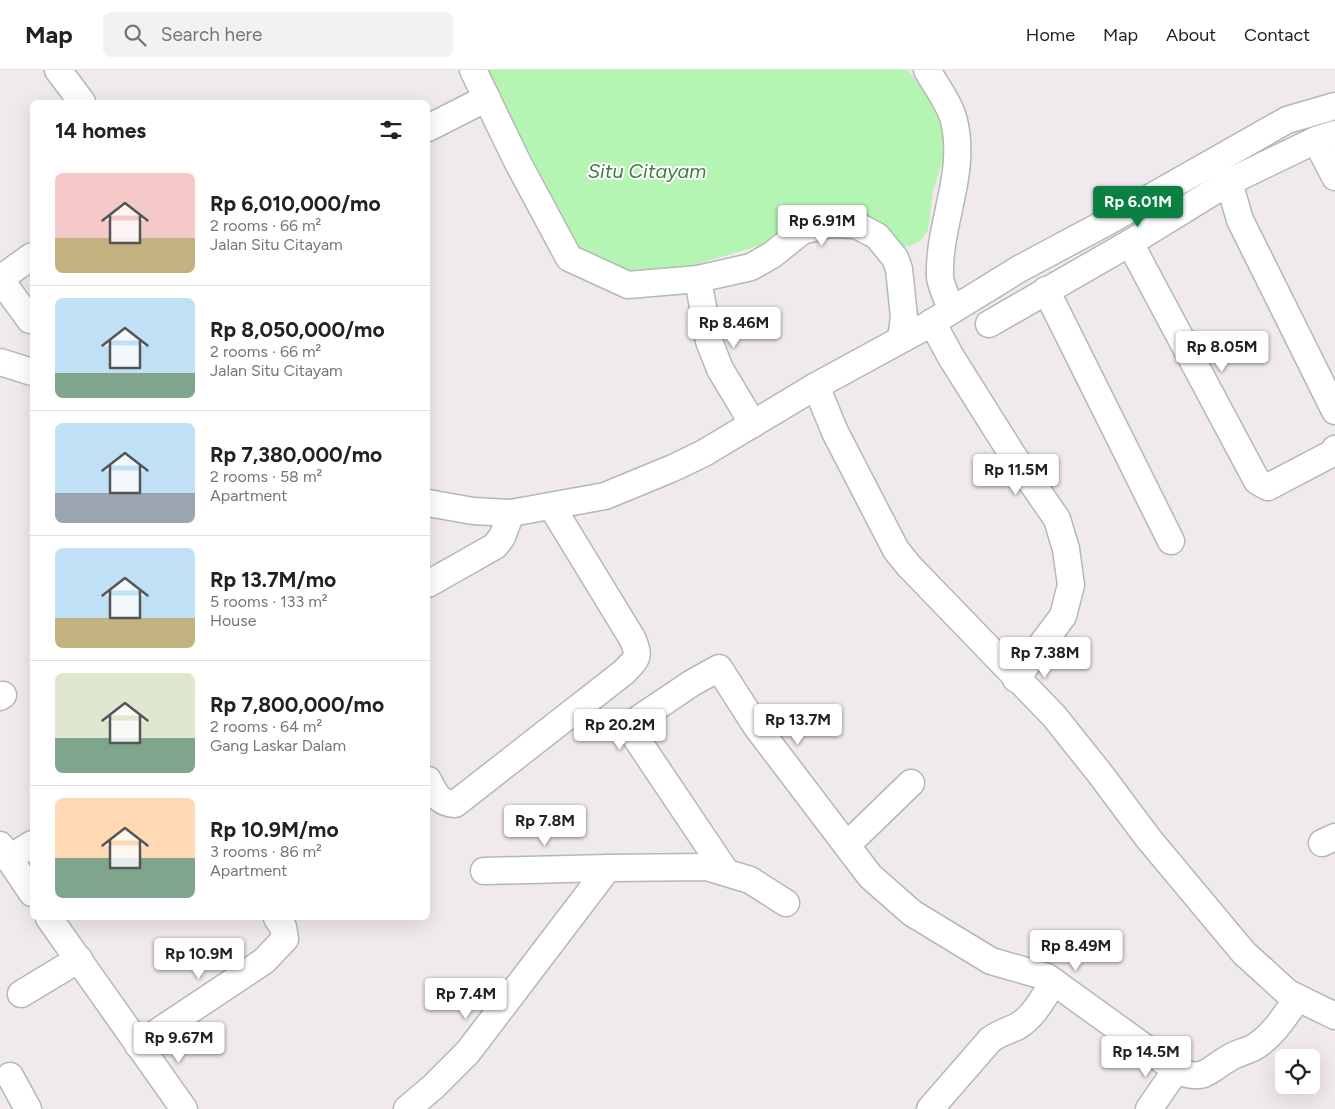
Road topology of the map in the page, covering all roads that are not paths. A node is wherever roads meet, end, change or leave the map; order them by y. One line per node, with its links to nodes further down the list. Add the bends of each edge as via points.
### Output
1 (58, 70): 5 (street)
2 (473, 70): 4 (street)
3 (927, 70): 18 (street, via 954,119 958,154 942,244 940,279)
4 (487, 98): 7 (street); 14 (street, via 518,164 569,258 628,285)
5 (80, 100)
6 (1335, 106): 18 (street, via 1287,120 1018,269)
7 (430, 127)
8 (1325, 137): 9 (street); 10 (street)
9 (1335, 177)
10 (1229, 182): 11 (street); 22 (street, via 1240,220)
11 (1130, 243): 15 (street); 24 (street, via 1257,481 1268,487)
12 (30, 257): 13 (street)
13 (0, 279): 16 (street)
14 (698, 279): 18 (street, via 751,267 802,231 830,224 856,225 877,236 887,247 899,269 904,317); 23 (street, via 709,342 720,369)
15 (1046, 290): 17 (street); 28 (street)
16 (30, 320)
17 (989, 324)
18 (924, 326): 21 (street); 30 (street, via 951,356 1056,519 1066,549 1072,585 1063,616)
19 (0, 362): 20 (street)
20 (30, 371)
21 (816, 386): 23 (street); 30 (street, via 835,432 896,550)
22 (1335, 411)
23 (753, 424): 26 (street, via 680,464 605,496)
24 (1335, 449)
25 (430, 503): 27 (street, via 473,511)
26 (552, 507): 27 (street); 32 (street, via 632,638 638,651 636,658 624,672 454,804 438,799)
27 (511, 513): 29 (street, via 495,546)
28 (1171, 541)
29 (430, 583)
30 (1016, 679): 46 (street, via 1054,716 1203,906 1244,953)
31 (911, 783): 34 (street)
32 (430, 784)
33 (30, 845): 35 (street)
34 (848, 845): 38 (street, via 756,726 719,668 628,726); 44 (street, via 870,876 912,913 991,961 1047,977)
35 (4, 852): 39 (street)
36 (608, 868): 37 (street); 38 (street, via 707,868); 53 (street, via 468,1052 434,1087)
37 (484, 871)
38 (726, 872): 40 (street, via 750,880)
39 (30, 890)
40 (786, 903)
41 (50, 920): 43 (street)
42 (278, 920): 48 (street, via 285,939 264,962)
43 (79, 959): 45 (street); 48 (street)
44 (1054, 982): 49 (street); 54 (street, via 1025,1020 990,1040)
45 (21, 994)
46 (1297, 999): 47 (street); 49 (street, via 1277,1028 1255,1048 1232,1056 1203,1076 1190,1076)
47 (1335, 1016)
48 (138, 1045): 52 (street)
49 (1176, 1070): 55 (street)
50 (10, 1076): 51 (street)
51 (28, 1109)
52 (184, 1109)
53 (406, 1109)
54 (930, 1109)
55 (1149, 1109)

